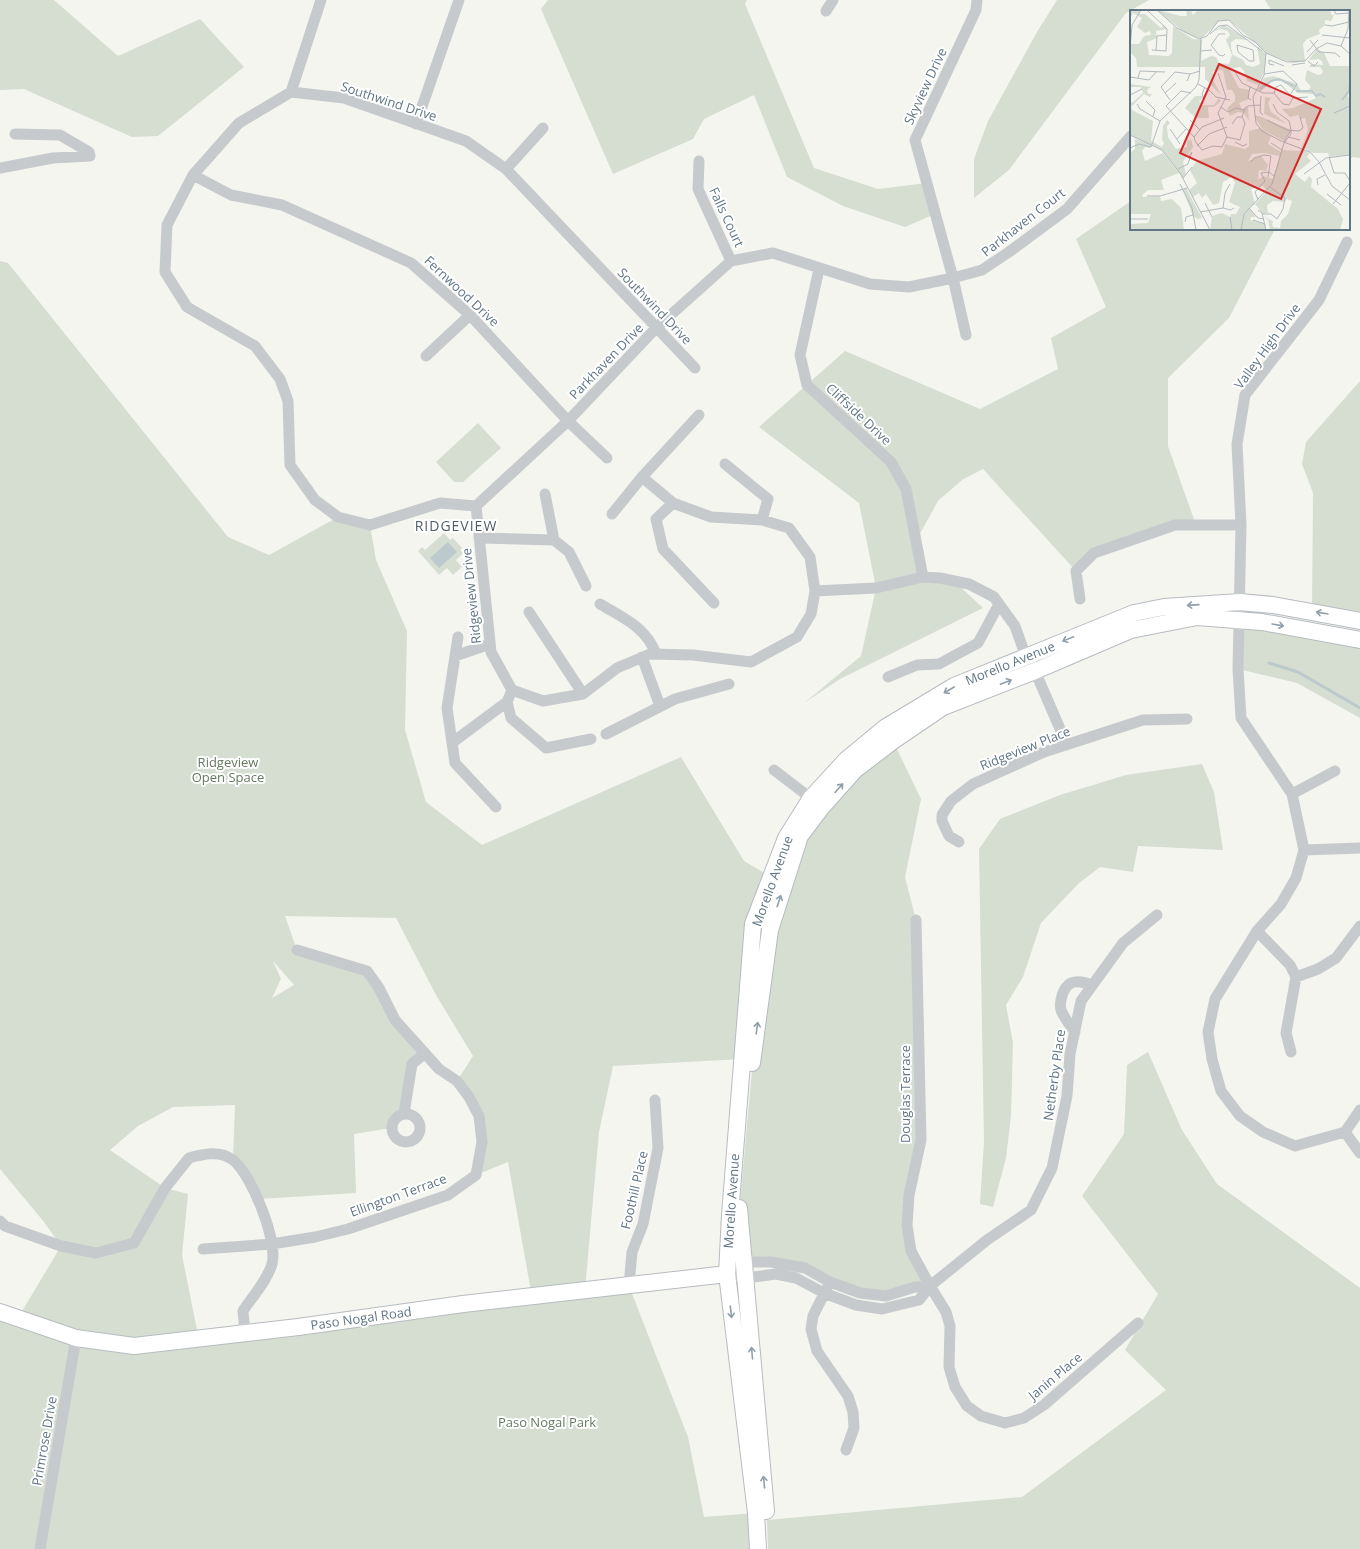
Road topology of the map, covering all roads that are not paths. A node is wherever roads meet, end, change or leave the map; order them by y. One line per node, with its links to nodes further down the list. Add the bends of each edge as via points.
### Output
1 (321, 0): 6 (street)
2 (459, 0): 7 (street)
3 (834, 0): 5 (street)
4 (977, 0): 18 (street, Skyview Drive, via 976,10 915,140)
5 (826, 11)
6 (291, 92): 7 (street, Southwind Drive, via 344,98); 14 (street, via 239,123)
7 (416, 124): 13 (street, Southwind Drive, via 466,141)
8 (543, 128): 13 (street)
9 (15, 134): 12 (street, via 60,135 89,152 90,156 53,158)
10 (1130, 137): 18 (street, Parkhaven Court, via 1067,208 982,270)
11 (699, 161): 16 (street, Falls Court, via 698,189)
12 (0, 168)
13 (506, 169): 20 (street, Southwind Drive)
14 (193, 175): 19 (street, Fernwood Drive, via 231,195 282,205 411,263); 31 (street, via 167,225 165,272 187,307 255,346 280,379 288,401 290,464 315,500 338,517 370,525 440,504)
15 (1347, 242): 34 (street, Valley High Drive, via 1319,300 1245,395 1237,444)
16 (731, 261): 17 (street, via 773,253); 20 (street, Parkhaven Drive)
17 (819, 269): 18 (street, via 870,284 909,288); 37 (street, Cliffside Drive, via 800,355 807,385 891,462 906,489)
18 (953, 278): 21 (street, Skyview Drive)
19 (470, 315): 22 (street); 25 (street, Fernwood Drive)
20 (656, 328): 23 (street, Southwind Drive); 25 (street, Parkhaven Drive)
21 (966, 335)
22 (426, 356)
23 (695, 368)
24 (699, 415): 28 (street)
25 (568, 421): 26 (street, Fernwood Drive); 31 (street, Parkhaven Drive)
26 (607, 458)
27 (725, 464): 33 (street, via 768,499)
28 (642, 476): 30 (street); 32 (street)
29 (545, 494): 36 (street)
30 (674, 503): 33 (street, via 711,517); 42 (street, via 656,519 663,549)
31 (476, 506): 35 (street, Ridgeview Drive)
32 (612, 514)
33 (762, 520): 39 (street, via 789,528 810,557)
34 (1241, 525): 40 (street, via 1175,525 1094,552 1076,571); 41 (street, Valley High Drive)
35 (480, 538): 36 (street); 50 (street, Ridgeview Drive)
36 (554, 540): 38 (street, via 569,552)
37 (923, 578): 39 (street, via 876,588); 44 (street, via 940,578 970,584 994,597)
38 (586, 586)
39 (815, 590): 51 (street, via 811,614 797,637 751,662 693,655)
40 (1080, 599)
41 (1240, 602): 46 (street, Valley High Drive); 47 (street, Morello Avenue, one-way to 41); 54 (street, Morello Avenue, one-way to 54, via 1164,607 1134,613)
42 (714, 603)
43 (600, 604): 51 (street, via 636,625 651,640)
44 (999, 604): 54 (street, via 1015,626); 56 (street, via 978,643 939,664 917,665)
45 (529, 612): 59 (street)
46 (1239, 620): 49 (street, Morello Avenue, one-way to 49); 55 (street, Morello Avenue, via 1197,617 1132,630); 69 (street, Valley High Drive, via 1241,718)
47 (1360, 620)
48 (458, 637): 52 (street)
49 (1360, 640)
50 (490, 644): 52 (street); 58 (street, Ridgeview Drive, via 491,652)
51 (656, 654): 53 (street)
52 (455, 656): 65 (street, via 446,708)
53 (642, 657): 59 (street, via 617,668); 61 (street)
54 (1026, 657): 55 (street); 70 (street, Morello Avenue, one-way to 70, via 954,686 886,727 846,760)
55 (1035, 671): 66 (street); 70 (street, Morello Avenue, one-way to 55, via 893,741 943,707)
56 (888, 677)
57 (729, 684): 61 (street, via 675,699)
58 (512, 690): 59 (street, via 543,701); 60 (street)
59 (583, 694)
60 (507, 702): 64 (street, via 511,718 546,748); 65 (street)
61 (660, 706): 63 (street)
62 (1187, 718): 66 (street, Ridgeview Place, via 1143,720)
63 (606, 734)
64 (591, 740)
65 (453, 742): 71 (street, via 455,763)
66 (1067, 745): 72 (street, Ridgeview Place, via 1044,752 973,784 951,801 942,815 942,821 949,836)
67 (774, 770): 70 (street)
68 (1335, 771): 69 (street)
69 (1292, 794): 74 (street)
70 (816, 802): 93 (street, Morello Avenue, one-way to 70, via 739,1213 752,1060 770,930 800,836); 94 (street, Morello Avenue, via 786,838 753,924)
71 (496, 808)
72 (959, 842)
73 (1360, 848): 74 (street)
74 (1304, 850): 78 (street, via 1296,878 1281,904)
75 (1157, 915): 81 (street, Netherby Place, via 1123,943)
76 (916, 920): 97 (street, Douglas Terrace, via 921,1140 909,1195 907,1225 911,1251)
77 (1360, 926): 80 (street, via 1336,958 1318,969)
78 (1257, 931): 80 (street, via 1290,966); 88 (street, via 1215,999 1208,1032 1221,1091 1240,1116 1263,1132 1296,1146)
79 (297, 950): 84 (street, Ellington Terrace, via 367,971 380,988 395,1020)
80 (1296, 977): 83 (street, via 1286,1033)
81 (1092, 985): 82 (street, Netherby Place, via 1081,1001); 82 (street, via 1071,983 1061,997 1061,1009)
82 (1075, 1032): 97 (street, Netherby Place, via 1070,1054 1067,1096 1052,1168 1031,1210 987,1240)
83 (1291, 1052)
84 (425, 1054): 87 (street, via 412,1064); 91 (street, Ellington Terrace, via 439,1069 457,1081 479,1116 482,1142 476,1175 448,1195 348,1229)
85 (655, 1100): 96 (street, Foothill Place, via 658,1148 643,1224 632,1252)
86 (1360, 1110): 88 (street)
87 (404, 1113)
88 (1345, 1132): 89 (street)
89 (1360, 1153)
90 (0, 1221): 91 (street, via 5,1226 61,1246 96,1253 134,1243 165,1188 189,1158 212,1152 232,1159 243,1171 259,1199)
91 (272, 1244): 92 (street, Ellington Terrace); 101 (street, via 272,1264 242,1311)
92 (203, 1249)
93 (744, 1270): 94 (street); 95 (street, via 771,1262 805,1268); 98 (street, Netherby Place, via 796,1278); 106 (street, Morello Avenue, one-way to 93)
94 (727, 1274): 96 (street, Paso Nogal Road); 105 (street, Morello Avenue, one-way to 105, via 756,1513)
95 (830, 1282): 97 (street, via 860,1293 886,1296 915,1287); 98 (street)
96 (630, 1286): 101 (street, Paso Nogal Road)
97 (930, 1286): 98 (street, Netherby Place, via 919,1300 882,1309 856,1305); 100 (street, Janin Place, via 946,1312 950,1326 949,1367 954,1388 966,1406 981,1416 1005,1423 1024,1418 1044,1405)
98 (824, 1293): 103 (street, via 813,1316 811,1329 817,1351 848,1396 853,1412 854,1428)
99 (0, 1312): 102 (street, Paso Nogal Road)
100 (1138, 1322)
101 (245, 1332): 102 (street, Paso Nogal Road, via 199,1340 134,1346)
102 (76, 1338): 104 (street, Primrose Drive)
103 (846, 1450)
104 (40, 1549)
105 (758, 1549)
106 (768, 1549)

